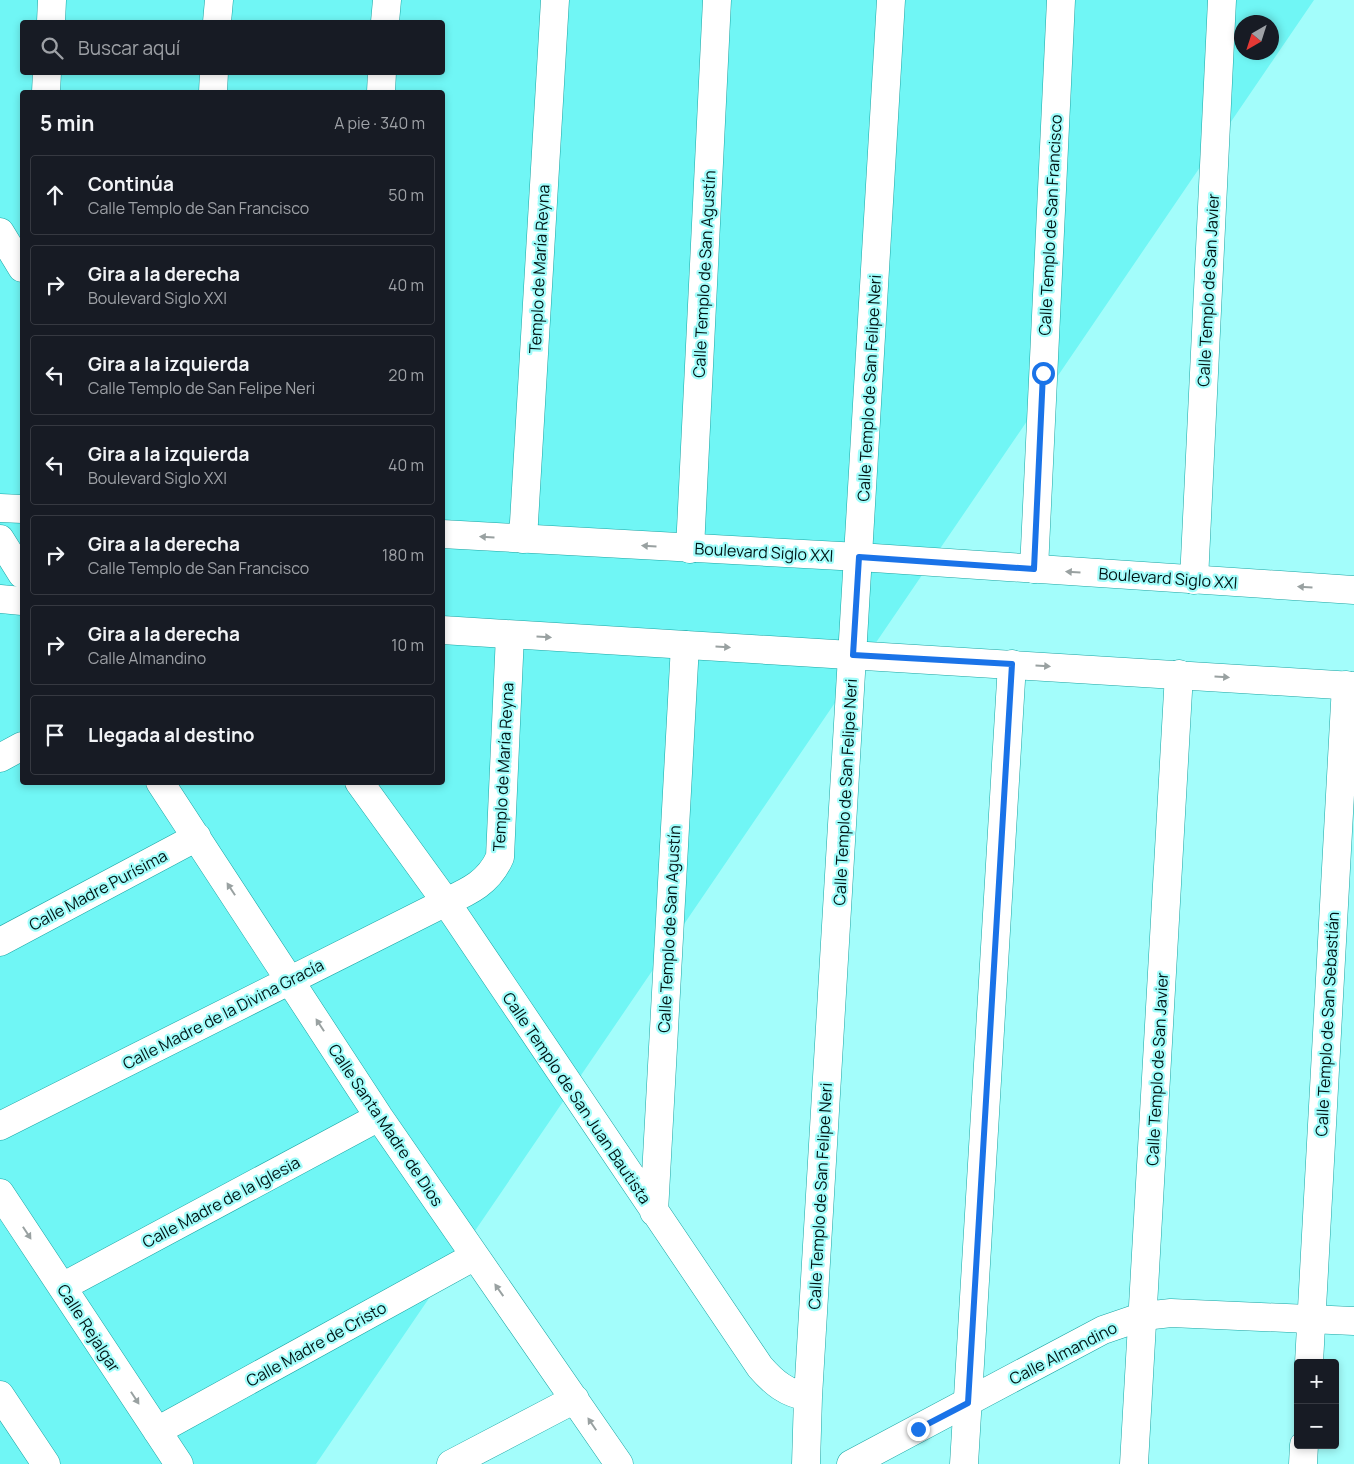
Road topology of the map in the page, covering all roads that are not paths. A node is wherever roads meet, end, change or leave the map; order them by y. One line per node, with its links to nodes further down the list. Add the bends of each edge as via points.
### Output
1 (52, 0): 9 (street)
2 (219, 0): 10 (street)
3 (387, 0): 11 (street)
4 (555, 0): 23 (street, Templo de María Reyna)
5 (717, 0): 25 (street, Calle Templo de San Agustín)
6 (891, 0): 26 (street, Calle Templo de San Felipe Neri)
7 (1061, 0): 27 (street, Calle Templo de San Francisco)
8 (1222, 0): 29 (street, Calle Templo de San Javier)
9 (50, 20)
10 (217, 20)
11 (385, 20)
12 (47, 75): 15 (street)
13 (214, 75): 16 (street)
14 (382, 75): 17 (street)
15 (46, 90)
16 (212, 90)
17 (381, 90)
18 (0, 232): 19 (street)
19 (20, 265)
20 (0, 508): 21 (street)
21 (20, 509)
22 (445, 534): 23 (street, Boulevard Siglo XXI, one-way to 22)
23 (523, 539): 25 (street, Boulevard Siglo XXI, one-way to 23)
24 (1, 543): 28 (street)
25 (690, 549): 26 (street, Boulevard Siglo XXI)
26 (859, 557): 27 (street, Boulevard Siglo XXI); 36 (street, Calle Templo de San Felipe Neri)
27 (1034, 569): 29 (street, Boulevard Siglo XXI, one-way to 27)
28 (20, 571)
29 (1194, 580): 30 (street, Boulevard Siglo XXI, one-way to 29)
30 (1354, 590)
31 (0, 599): 32 (street)
32 (20, 601)
33 (445, 630): 34 (street)
34 (510, 635): 35 (street, one-way to 35); 45 (street, Templo de María Reyna, via 500,857 485,880)
35 (684, 645): 36 (street, one-way to 36); 51 (street, Calle Templo de San Agustín)
36 (853, 655): 37 (street); 59 (street, Calle Templo de San Felipe Neri)
37 (1012, 664): 38 (street, one-way to 38); 61 (street)
38 (1179, 674): 39 (street, one-way to 39); 54 (street, Calle Templo de San Javier)
39 (1350, 686): 55 (street, Calle Templo de San Sebastián)
40 (20, 747): 41 (street)
41 (0, 758)
42 (162, 785): 44 (street, Calle Santa Madre de Dios)
43 (361, 785): 45 (street, Calle Templo de San Juan Bautista)
44 (196, 837): 46 (street, Calle Madre Purísima); 47 (street, Calle Santa Madre de Dios, one-way to 44)
45 (446, 902): 47 (street, Calle Madre de la Divina Gracía); 51 (street, Calle Templo de San Juan Bautista)
46 (0, 942)
47 (290, 980): 48 (street, Calle Santa Madre de Dios, one-way to 47); 49 (street, Calle Madre de la Divina Gracía)
48 (379, 1117): 52 (street, Calle Santa Madre de Dios); 53 (street, Calle Madre de la Iglesia)
49 (0, 1126)
50 (0, 1192): 53 (street, Calle Rejalgar, one-way to 53)
51 (654, 1212): 59 (street, Calle Templo de San Juan Bautista, via 760,1367 776,1385)
52 (475, 1256): 60 (street, Calle Santa Madre de Dios, one-way to 52); 62 (street, Calle Madre de Cristo)
53 (62, 1287): 62 (street, Calle Rejalgar, one-way to 62)
54 (1144, 1316): 55 (street, Calle Almandino, via 1170,1313); 61 (street, Calle Almandino, via 1103,1330); 71 (street, Calle Templo de San Javier)
55 (1311, 1318): 56 (street, Calle Almandino); 57 (street, Calle Templo de San Sebastián)
56 (1354, 1321)
57 (1308, 1359)
58 (0, 1395): 64 (street)
59 (808, 1397): 68 (street, Calle Templo de San Felipe Neri)
60 (575, 1399): 66 (street); 67 (street, Calle Santa Madre de Dios, one-way to 60)
61 (968, 1403): 69 (street, Calle Almandino); 70 (street)
62 (157, 1431): 65 (street, Calle Rejalgar)
63 (1304, 1449): 72 (street)
64 (40, 1462)
65 (179, 1464)
66 (451, 1464)
67 (619, 1464)
68 (806, 1464)
69 (852, 1464)
70 (964, 1464)
71 (1134, 1464)
72 (1303, 1464)

